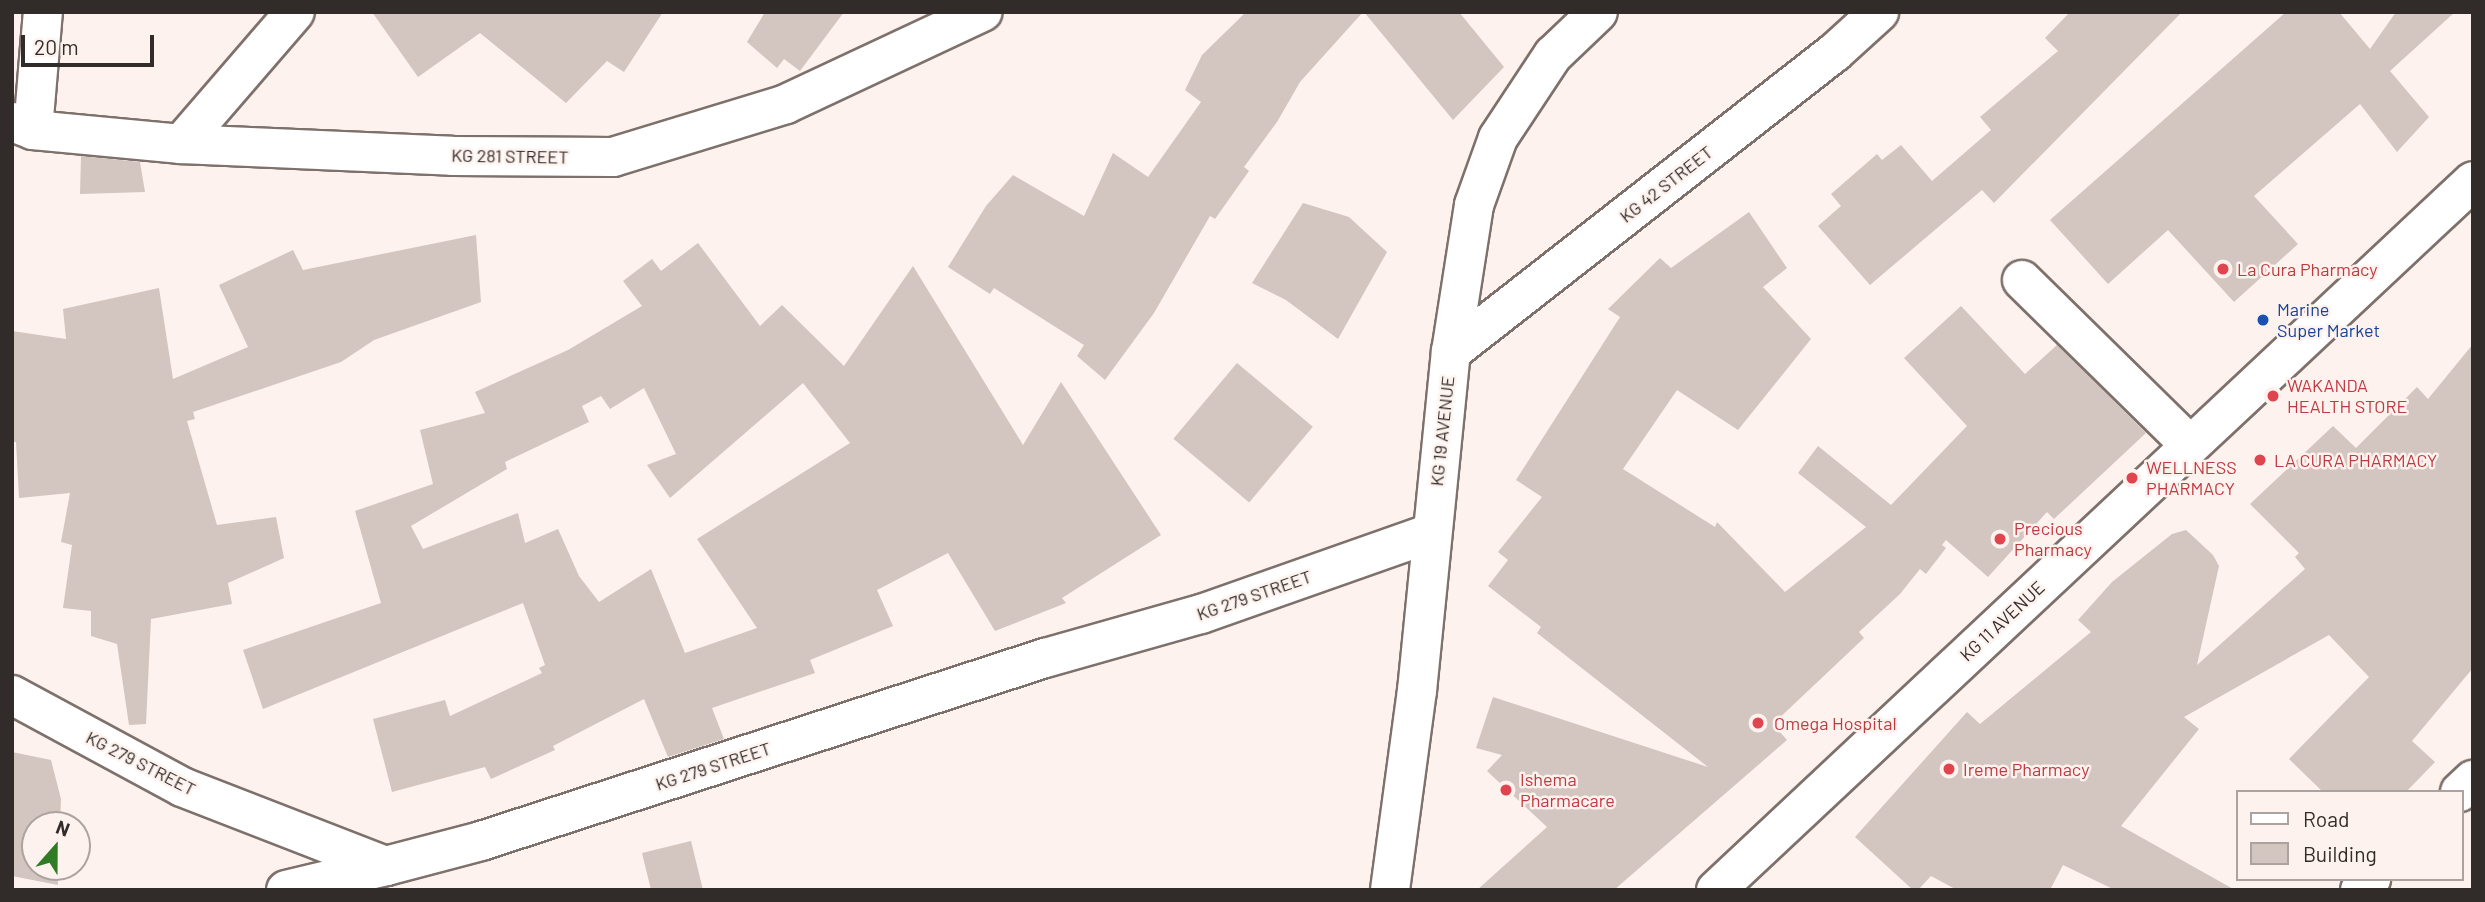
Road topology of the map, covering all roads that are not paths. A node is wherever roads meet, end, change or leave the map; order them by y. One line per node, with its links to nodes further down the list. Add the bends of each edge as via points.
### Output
1 (43, 12): 6 (street)
2 (295, 12): 7 (street)
3 (982, 12): 7 (street, KG 281 STREET, via 786,103 613,157)
4 (1598, 12): 10 (street, KG 19 AVENUE, via 1553,55 1498,138 1474,205)
5 (1878, 12): 10 (street, KG 42 STREET, via 1834,53)
6 (22, 126): 7 (street, KG 281 STREET)
7 (181, 145)
8 (2473, 181): 11 (street, KG 11 AVENUE)
9 (2022, 280): 11 (street)
10 (1451, 352): 12 (street, KG 19 AVENUE)
11 (2190, 445): 15 (street, KG 11 AVENUE)
12 (1431, 533): 14 (street, KG 279 STREET, via 1201,614 1045,658 481,841); 17 (street, KG 19 AVENUE, via 1418,691)
13 (12, 695): 14 (street, KG 279 STREET, via 182,787)
14 (386, 866): 16 (street)
15 (1733, 885)
16 (286, 890)
17 (1390, 890)

